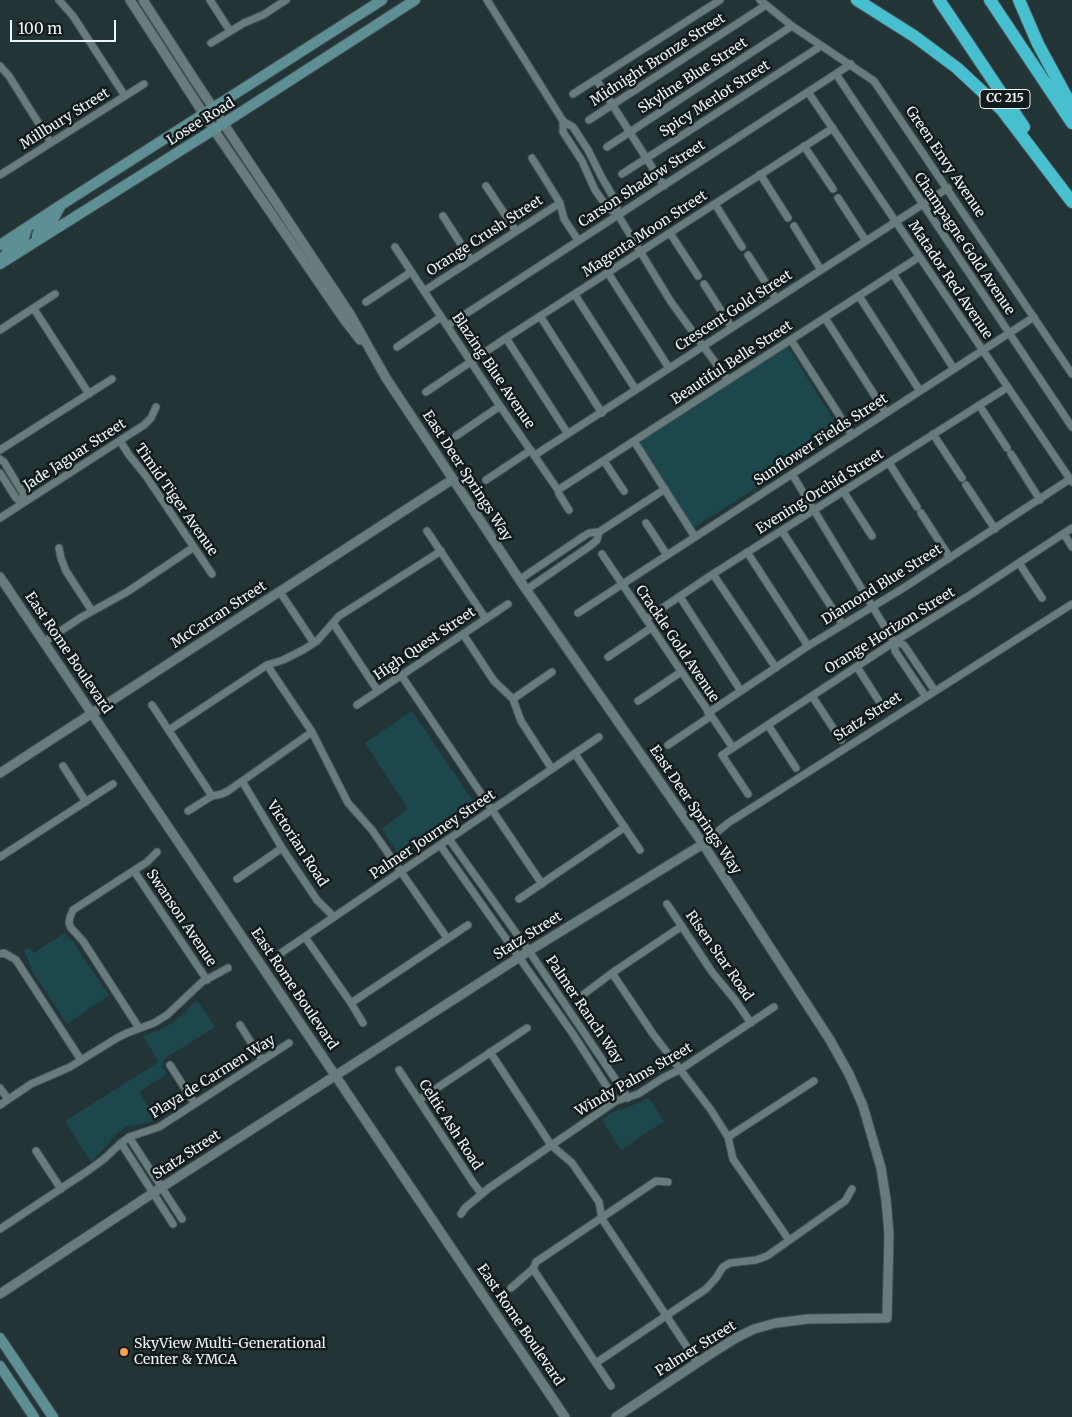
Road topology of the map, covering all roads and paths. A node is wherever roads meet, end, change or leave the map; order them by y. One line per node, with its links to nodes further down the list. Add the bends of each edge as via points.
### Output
1 (59, 0): 28 (street)
2 (130, 0): 32 (street, East Deer Springs Way)
3 (143, 0): 31 (street, East Deer Springs Way)
4 (210, 0): 18 (street)
5 (286, 0): 18 (street)
6 (382, 0): 31 (main road, Losee Road)
7 (402, 0): 17 (main road)
8 (415, 0): 17 (main road, Losee Road)
9 (487, 0): 34 (street)
10 (720, 0): 24 (street)
11 (857, 0): 54 (highway, via 957,68 1002,110)
12 (939, 0): 53 (highway, CC 215)
13 (990, 0): 35 (highway, CC 215)
14 (1019, 0): 30 (highway, via 1038,44)
15 (763, 2): 16 (street, Green Envy Avenue); 29 (street, Midnight Bronze Street)
16 (792, 26): 20 (street, Green Envy Avenue); 39 (street, Skyline Blue Street)
17 (373, 27): 36 (main road, Losee Road)
18 (230, 31): 19 (street)
19 (211, 43)
20 (821, 46): 21 (street, Green Envy Avenue); 44 (street, Spicy Merlot Street)
21 (851, 64): 23 (street, Carson Shadow Street); 50 (street, Green Envy Avenue, via 874,81)
22 (0, 66): 40 (street)
23 (836, 74): 26 (street, Carson Shadow Street); 58 (street, Champagne Gold Avenue)
24 (596, 80): 27 (street); 29 (street)
25 (144, 84): 28 (street, Millbury Street)
26 (808, 92): 37 (street, Matador Red Avenue); 49 (street, Carson Shadow Street)
27 (572, 94)
28 (125, 96): 40 (street, Millbury Street)
29 (612, 106): 33 (street, Midnight Bronze Street); 39 (street)
30 (1072, 107)
31 (213, 108): 32 (main road, Losee Road); 36 (street, East Deer Springs Way)
32 (203, 114): 38 (street, East Deer Springs Way); 56 (main road, Losee Road)
33 (589, 120)
34 (563, 121): 59 (street, via 573,127 588,150 616,202); 59 (street, via 563,132 582,161 595,190 607,207)
35 (1072, 122)
36 (224, 124): 38 (main road, Losee Road); 104 (street, East Deer Springs Way, via 350,314)
37 (833, 128): 41 (street, Magenta Moon Street); 62 (street, Matador Red Avenue)
38 (214, 130): 67 (main road, Losee Road); 104 (street, East Deer Springs Way, via 342,318)
39 (629, 132): 42 (street, Skyline Blue Street); 44 (street)
40 (51, 143): 47 (street, Millbury Street)
41 (804, 146): 46 (street, Magenta Moon Street); 51 (street)
42 (607, 147)
43 (532, 158): 55 (street)
44 (646, 158): 45 (street, Spicy Merlot Street); 49 (street)
45 (622, 174)
46 (760, 174): 57 (street, Magenta Moon Street); 61 (street)
47 (0, 175)
48 (486, 186): 65 (street)
49 (664, 186): 59 (street, Carson Shadow Street)
50 (948, 188): 58 (street, Crescent Gold Street); 93 (street, Green Envy Avenue)
51 (833, 189)
52 (838, 198): 69 (street)
53 (1072, 198)
54 (1072, 202)
55 (560, 203): 65 (street, Orange Crush Street); 68 (street, via 564,219)
56 (61, 204): 64 (main road, Losee Road); 67 (main road, via 53,220 39,230)
57 (715, 204): 66 (street, Magenta Moon Street); 72 (street)
58 (923, 205): 62 (street, Crescent Gold Street); 98 (street, Champagne Gold Avenue)
59 (618, 214): 68 (street, Carson Shadow Street); 73 (street)
60 (442, 216): 76 (street)
61 (788, 218)
62 (895, 222): 69 (street, Crescent Gold Street); 75 (street, Matador Red Avenue)
63 (794, 226): 78 (street)
64 (28, 228): 70 (main road, Losee Road); 77 (main road, via 24,238 9,249)
65 (516, 231): 76 (street, Orange Crush Street)
66 (670, 233): 73 (street, Magenta Moon Street); 82 (street)
67 (37, 240): 77 (main road, Losee Road)
68 (578, 240): 95 (street, Carson Shadow Street)
69 (866, 241): 78 (street, Crescent Gold Street)
70 (0, 245)
71 (395, 247): 79 (street, Blazing Blue Avenue)
72 (742, 247)
73 (641, 251): 80 (street, Magenta Moon Street); 101 (street, via 671,302)
74 (748, 255): 88 (street)
75 (919, 257): 81 (street, Beautiful Belle Street); 103 (street, Matador Red Avenue)
76 (471, 260): 84 (street, Orange Crush Street)
77 (0, 263)
78 (821, 270): 88 (street, Crescent Gold Street)
79 (411, 272): 84 (street, Blazing Blue Avenue); 89 (street)
80 (608, 273): 86 (street, Magenta Moon Street); 106 (street)
81 (893, 274): 87 (street, Beautiful Belle Street); 107 (street)
82 (698, 276)
83 (704, 284): 96 (street)
84 (424, 291): 91 (street, Blazing Blue Avenue)
85 (55, 294): 90 (street)
86 (575, 295): 92 (street, Magenta Moon Street); 112 (street)
87 (859, 296): 94 (street, Beautiful Belle Street); 113 (street)
88 (776, 299): 96 (street, Crescent Gold Street)
89 (366, 302)
90 (34, 309): 97 (street); 115 (street)
91 (441, 316): 95 (street, Blazing Blue Avenue); 102 (street)
92 (540, 316): 99 (street, Magenta Moon Street); 119 (street)
93 (1034, 317): 98 (street, Sunflower Fields Street); 108 (street, Green Envy Avenue)
94 (825, 318): 100 (street, Beautiful Belle Street); 120 (street)
95 (447, 326): 105 (street, Blazing Blue Avenue)
96 (732, 328): 101 (street, Crescent Gold Street)
97 (0, 330)
98 (1009, 333): 103 (street, Sunflower Fields Street); 121 (street, Champagne Gold Avenue)
99 (506, 338): 105 (street, Magenta Moon Street); 122 (street)
100 (791, 340): 110 (street, Beautiful Belle Street); 124 (street)
101 (705, 346): 106 (street, Crescent Gold Street); 110 (street)
102 (397, 347)
103 (983, 350): 107 (street, Sunflower Fields Street); 111 (street, Matador Red Avenue)
104 (374, 358): 135 (street, East Deer Springs Way)
105 (471, 361): 114 (street, Magenta Moon Street); 117 (street, Blazing Blue Avenue)
106 (669, 368): 112 (street, Crescent Gold Street)
107 (954, 369): 113 (street, Sunflower Fields Street)
108 (1072, 374)
109 (112, 379): 115 (street)
110 (728, 380): 127 (street, Beautiful Belle Street)
111 (1008, 387): 116 (street, Evening Orchid Street); 137 (street, Matador Red Avenue)
112 (636, 390): 119 (street, Crescent Gold Street)
113 (920, 391): 120 (street, Sunflower Fields Street)
114 (426, 392)
115 (89, 394): 128 (street)
116 (979, 405): 123 (street, Evening Orchid Street); 142 (street)
117 (500, 406): 125 (street); 129 (street, Blazing Blue Avenue)
118 (156, 407): 126 (street, Jade Jaguar Street, via 144,425)
119 (602, 412): 122 (street, Crescent Gold Street)
120 (886, 412): 124 (street, Sunflower Fields Street)
121 (1072, 427)
122 (568, 434): 129 (street, Crescent Gold Street)
123 (933, 434): 132 (street, Evening Orchid Street); 149 (street)
124 (852, 435): 134 (street, Sunflower Fields Street)
125 (456, 436)
126 (120, 441): 143 (street, Jade Jaguar Street); 157 (street, Timid Tiger Avenue)
127 (634, 441): 131 (street, Beautiful Belle Street); 138 (street)
128 (0, 450)
129 (533, 453): 136 (street, Crescent Gold Street); 139 (street, Blazing Blue Avenue)
130 (0, 459): 143 (street, via 23,493)
131 (604, 460): 139 (street, Beautiful Belle Street); 140 (street)
132 (889, 463): 141 (street, Evening Orchid Street); 163 (street)
133 (0, 473): 143 (street, via 16,498)
134 (792, 474): 145 (street); 155 (street, Sunflower Fields Street)
135 (453, 479): 168 (street, East Deer Springs Way); 171 (street, McCarran Street)
136 (486, 480)
137 (1071, 481): 142 (street, Diamond Blue Street)
138 (665, 489): 152 (street); 155 (street)
139 (558, 490): 144 (street, Blazing Blue Avenue)
140 (624, 491)
141 (843, 491): 145 (street, Evening Orchid Street); 154 (street)
142 (1040, 500): 149 (street, Diamond Blue Street)
143 (23, 503): 146 (street, Jade Jaguar Street)
144 (569, 510)
145 (815, 510): 151 (street, Evening Orchid Street); 176 (street)
146 (0, 518)
147 (646, 523): 162 (street)
148 (1072, 528): 153 (street, Orange Horizon Street)
149 (995, 529): 163 (street, Diamond Blue Street)
150 (427, 531): 159 (street)
151 (782, 531): 160 (street, Evening Orchid Street); 182 (street)
152 (599, 532): 168 (street, via 589,533); 170 (street, via 590,546)
153 (1064, 534): 156 (street); 164 (street, Orange Horizon Street)
154 (872, 536)
155 (696, 537): 162 (street, Sunflower Fields Street)
156 (1072, 546)
157 (194, 547): 165 (street, Timid Tiger Avenue); 177 (street, via 127,592)
158 (59, 548): 177 (street, via 66,571)
159 (440, 551): 179 (street); 181 (street)
160 (747, 552): 166 (street, Evening Orchid Street); 188 (street)
161 (602, 554): 169 (street, Crackle Gold Avenue)
162 (667, 555): 169 (street, Sunflower Fields Street)
163 (950, 558): 176 (street, Diamond Blue Street)
164 (1018, 563): 173 (street); 186 (street, Orange Horizon Street)
165 (212, 574)
166 (714, 574): 172 (street, Evening Orchid Street); 192 (street)
167 (0, 577): 185 (street, East Rome Boulevard)
168 (519, 580): 170 (street, East Deer Springs Way)
169 (622, 584): 178 (street, Sunflower Fields Street); 180 (street, Crackle Gold Avenue)
170 (526, 590): 229 (street, East Deer Springs Way)
171 (280, 592): 187 (street); 206 (street, McCarran Street)
172 (680, 597): 180 (street, Evening Orchid Street); 197 (street)
173 (1042, 598)
174 (508, 604): 179 (street, High Quest Street)
175 (1072, 604): 198 (street, Statz Street)
176 (873, 606): 182 (street, Diamond Blue Street); 186 (street)
177 (92, 611): 185 (street)
178 (578, 613)
179 (486, 619): 184 (street, High Quest Street)
180 (646, 619): 183 (street, Crackle Gold Avenue)
181 (333, 623): 187 (street); 196 (street)
182 (843, 625): 188 (street, Diamond Blue Street)
183 (651, 628): 189 (street); 194 (street, Crackle Gold Avenue)
184 (463, 634): 195 (street, High Quest Street); 201 (street, via 494,681)
185 (44, 642): 206 (street, East Rome Boulevard)
186 (894, 642): 191 (street, Orange Horizon Street); 198 (street, via 904,645); 200 (street, via 895,651)
187 (314, 643): 190 (street)
188 (808, 646): 192 (street, Diamond Blue Street)
189 (608, 657)
190 (267, 665): 209 (street); 210 (street)
191 (857, 666): 199 (street, Orange Horizon Street); 205 (street)
192 (776, 668): 197 (street, Diamond Blue Street)
193 (552, 672): 201 (street)
194 (682, 672): 202 (street); 207 (street, Crackle Gold Avenue)
195 (401, 675): 196 (street, High Quest Street); 225 (street)
196 (378, 691): 204 (street, High Quest Street)
197 (741, 691): 207 (street, Diamond Blue Street)
198 (934, 691): 200 (street, Statz Street)
199 (812, 696): 208 (street, Orange Horizon Street); 212 (street)
200 (926, 697): 229 (street, Statz Street, via 728,824)
201 (513, 699): 218 (street, via 521,721)
202 (638, 701)
203 (152, 705): 209 (street)
204 (357, 705)
205 (884, 710)
206 (92, 713): 219 (street, McCarran Street); 269 (street, East Rome Boulevard)
207 (710, 715): 213 (street, Diamond Blue Street); 214 (street, Crackle Gold Avenue)
208 (768, 724): 214 (street, Orange Horizon Street); 217 (street)
209 (169, 730): 223 (street)
210 (312, 732): 220 (street); 237 (street, via 348,803 372,830)
211 (599, 737): 215 (street, Palmer Journey Street)
212 (841, 740)
213 (668, 745)
214 (733, 748): 222 (street, Orange Horizon Street, via 722,755)
215 (575, 754): 218 (street, Palmer Journey Street); 227 (street)
216 (64, 766): 224 (street)
217 (796, 768)
218 (552, 769): 225 (street, Palmer Journey Street)
219 (0, 773)
220 (242, 781): 223 (street, via 222,794); 232 (street, Victorian Road)
221 (113, 784): 224 (street)
222 (748, 794)
223 (212, 796): 226 (street)
224 (86, 802): 235 (street)
225 (492, 810): 228 (street, Palmer Journey Street); 239 (street)
226 (188, 811)
227 (625, 827): 233 (street); 239 (street)
228 (449, 839): 230 (street, Palmer Journey Street); 247 (street, Palmer Ranch Way)
229 (703, 844): 247 (street, Statz Street); 299 (street, East Deer Springs Way, via 830,1040 862,1106 881,1168 886,1200 889,1234)
230 (440, 845): 237 (street, Palmer Journey Street); 250 (street, Palmer Ranch Way)
231 (0, 847): 235 (street)
232 (282, 848): 238 (street); 242 (street, Victorian Road, via 318,900)
233 (640, 850)
234 (157, 852): 236 (street)
235 (2, 856)
236 (134, 871): 253 (street, Swanson Avenue); 260 (street, via 73,910 69,923)
237 (401, 872): 242 (street, Palmer Journey Street); 246 (street)
238 (237, 879)
239 (542, 884): 240 (street)
240 (519, 899)
241 (667, 904): 244 (street, Risen Star Road)
242 (334, 917): 245 (street, Palmer Journey Street)
243 (468, 924): 246 (street)
244 (682, 926): 252 (street); 258 (street, Risen Star Road)
245 (305, 938): 248 (street, Palmer Journey Street); 255 (street)
246 (446, 938): 255 (street)
247 (529, 951): 250 (street, Statz Street); 272 (street, Palmer Ranch Way)
248 (281, 953)
249 (2, 954): 264 (street, via 16,960)
250 (519, 957): 269 (street, Statz Street); 275 (street, Palmer Ranch Way)
251 (228, 968): 253 (street)
252 (612, 973): 254 (street); 267 (street)
253 (207, 980): 260 (street, via 167,1015)
254 (584, 994)
255 (351, 1003): 257 (street)
256 (774, 1007): 258 (street, Windy Palms Street)
257 (363, 1023)
258 (751, 1023): 267 (street, Windy Palms Street)
259 (240, 1025): 265 (street)
260 (139, 1028): 264 (street)
261 (527, 1028): 263 (street)
262 (289, 1043): 265 (street, Playa de Carmen Way)
263 (490, 1052): 274 (street); 281 (street)
264 (82, 1060): 273 (street, via 31,1084)
265 (262, 1060): 277 (street, Playa de Carmen Way)
266 (170, 1065): 277 (street)
267 (681, 1069): 272 (street, Windy Palms Street); 279 (street)
268 (399, 1070): 274 (street, Celtic Ash Road)
269 (336, 1076): 284 (street, Statz Street); 307 (street, East Rome Boulevard)
270 (814, 1081): 279 (street)
271 (0, 1088): 273 (street)
272 (628, 1098): 275 (street, Windy Palms Street)
273 (8, 1099): 276 (street)
274 (418, 1100): 288 (street, Celtic Ash Road)
275 (616, 1101): 281 (street, Windy Palms Street)
276 (0, 1104)
277 (194, 1104): 278 (street, Playa de Carmen Way, via 159,1127)
278 (129, 1137): 280 (street, Playa de Carmen Way); 284 (street)
279 (728, 1137): 294 (street, via 733,1159)
280 (121, 1143): 285 (street, Playa de Carmen Way); 287 (street)
281 (551, 1145): 288 (street, Windy Palms Street); 291 (street, via 572,1163 599,1202)
282 (36, 1151): 285 (street)
283 (668, 1182): 291 (street, via 656,1182)
284 (162, 1188): 287 (street, Statz Street); 290 (street)
285 (61, 1189): 293 (street, Playa de Carmen Way)
286 (852, 1189): 294 (street, via 845,1201)
287 (153, 1193): 292 (street); 297 (street, Statz Street)
288 (482, 1194): 289 (street, Windy Palms Street)
289 (461, 1214)
290 (182, 1219)
291 (602, 1219): 295 (street, via 536,1262); 298 (street)
292 (174, 1224)
293 (0, 1228)
294 (789, 1240): 298 (street, via 767,1256 723,1267 706,1289)
295 (533, 1269): 296 (street); 301 (street)
296 (511, 1288)
297 (0, 1294)
298 (667, 1315): 301 (street); 302 (street)
299 (887, 1318): 302 (street, Palmer Street, via 808,1319 776,1323 736,1338)
300 (0, 1338): 306 (main road)
301 (596, 1362): 304 (street)
302 (698, 1362): 308 (street, Palmer Street)
303 (0, 1366): 305 (main road)
304 (611, 1386)
305 (34, 1417)
306 (53, 1417)
307 (564, 1417)
308 (616, 1417)

